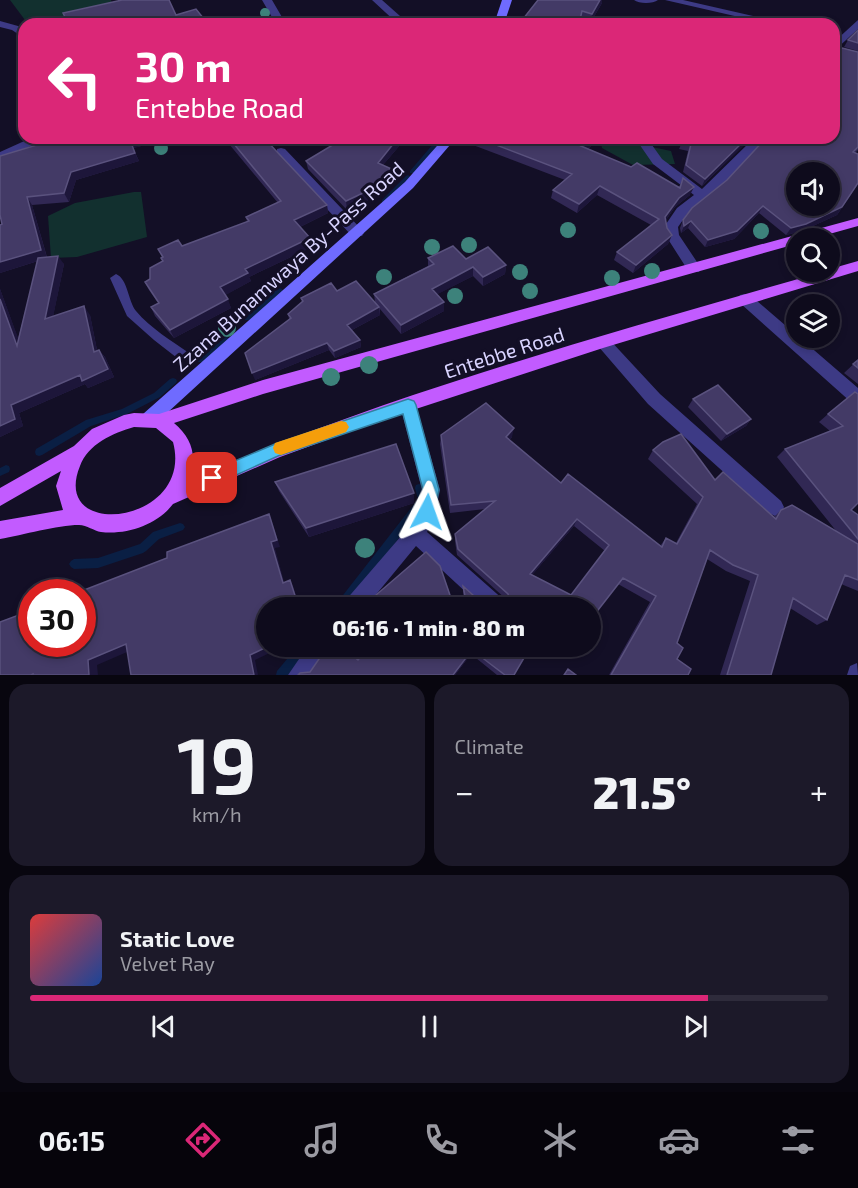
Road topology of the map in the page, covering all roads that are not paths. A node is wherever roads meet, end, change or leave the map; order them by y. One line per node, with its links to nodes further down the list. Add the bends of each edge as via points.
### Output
1 (267, 0): 7 (street)
2 (377, 0): 8 (street)
3 (507, 0): 9 (street)
4 (639, 0): 5 (street)
5 (653, 0)
6 (670, 0): 10 (street)
7 (278, 18)
8 (397, 18)
9 (501, 18)
10 (755, 18)
11 (858, 23): 14 (street)
12 (0, 24): 13 (street)
13 (18, 30)
14 (840, 36)
15 (28, 144): 20 (street)
16 (445, 144): 24 (street, Zzana Bunamwaya By-Pass Road, via 409,185)
17 (643, 144): 21 (street, via 663,166)
18 (755, 144): 21 (street)
19 (281, 152): 24 (street)
20 (0, 157)
21 (703, 195): 27 (street, via 682,211 670,227)
22 (858, 222): 23 (main road, Entebbe Road)
23 (837, 228)
24 (357, 233): 34 (street, Zzana Bunamwaya By-Pass Road)
25 (786, 242): 27 (main road, Entebbe Road)
26 (858, 266): 29 (main road, Entebbe Road)
27 (694, 268): 34 (main road, Entebbe Road)
28 (116, 278): 31 (lane, via 131,313)
29 (745, 299): 30 (main road, Entebbe Road); 32 (street)
30 (603, 342): 33 (main road, Entebbe Road); 38 (street, via 654,399)
31 (185, 357)
32 (858, 398)
33 (408, 405): 36 (main road, Entebbe Road, via 275,451); 41 (street, via 431,490 427,512)
34 (154, 420): 35 (main road, via 134,420 103,430); 36 (main road, via 180,438 186,466)
35 (78, 452): 37 (main road); 39 (main road, via 70,465 66,494)
36 (170, 496): 39 (main road, via 155,511 115,526 96,524)
37 (0, 498)
38 (775, 507)
39 (80, 516): 40 (main road)
40 (0, 530)
41 (415, 533): 42 (street); 43 (street)
42 (361, 597)
43 (486, 597)
44 (312, 657): 45 (street)
45 (298, 675)

